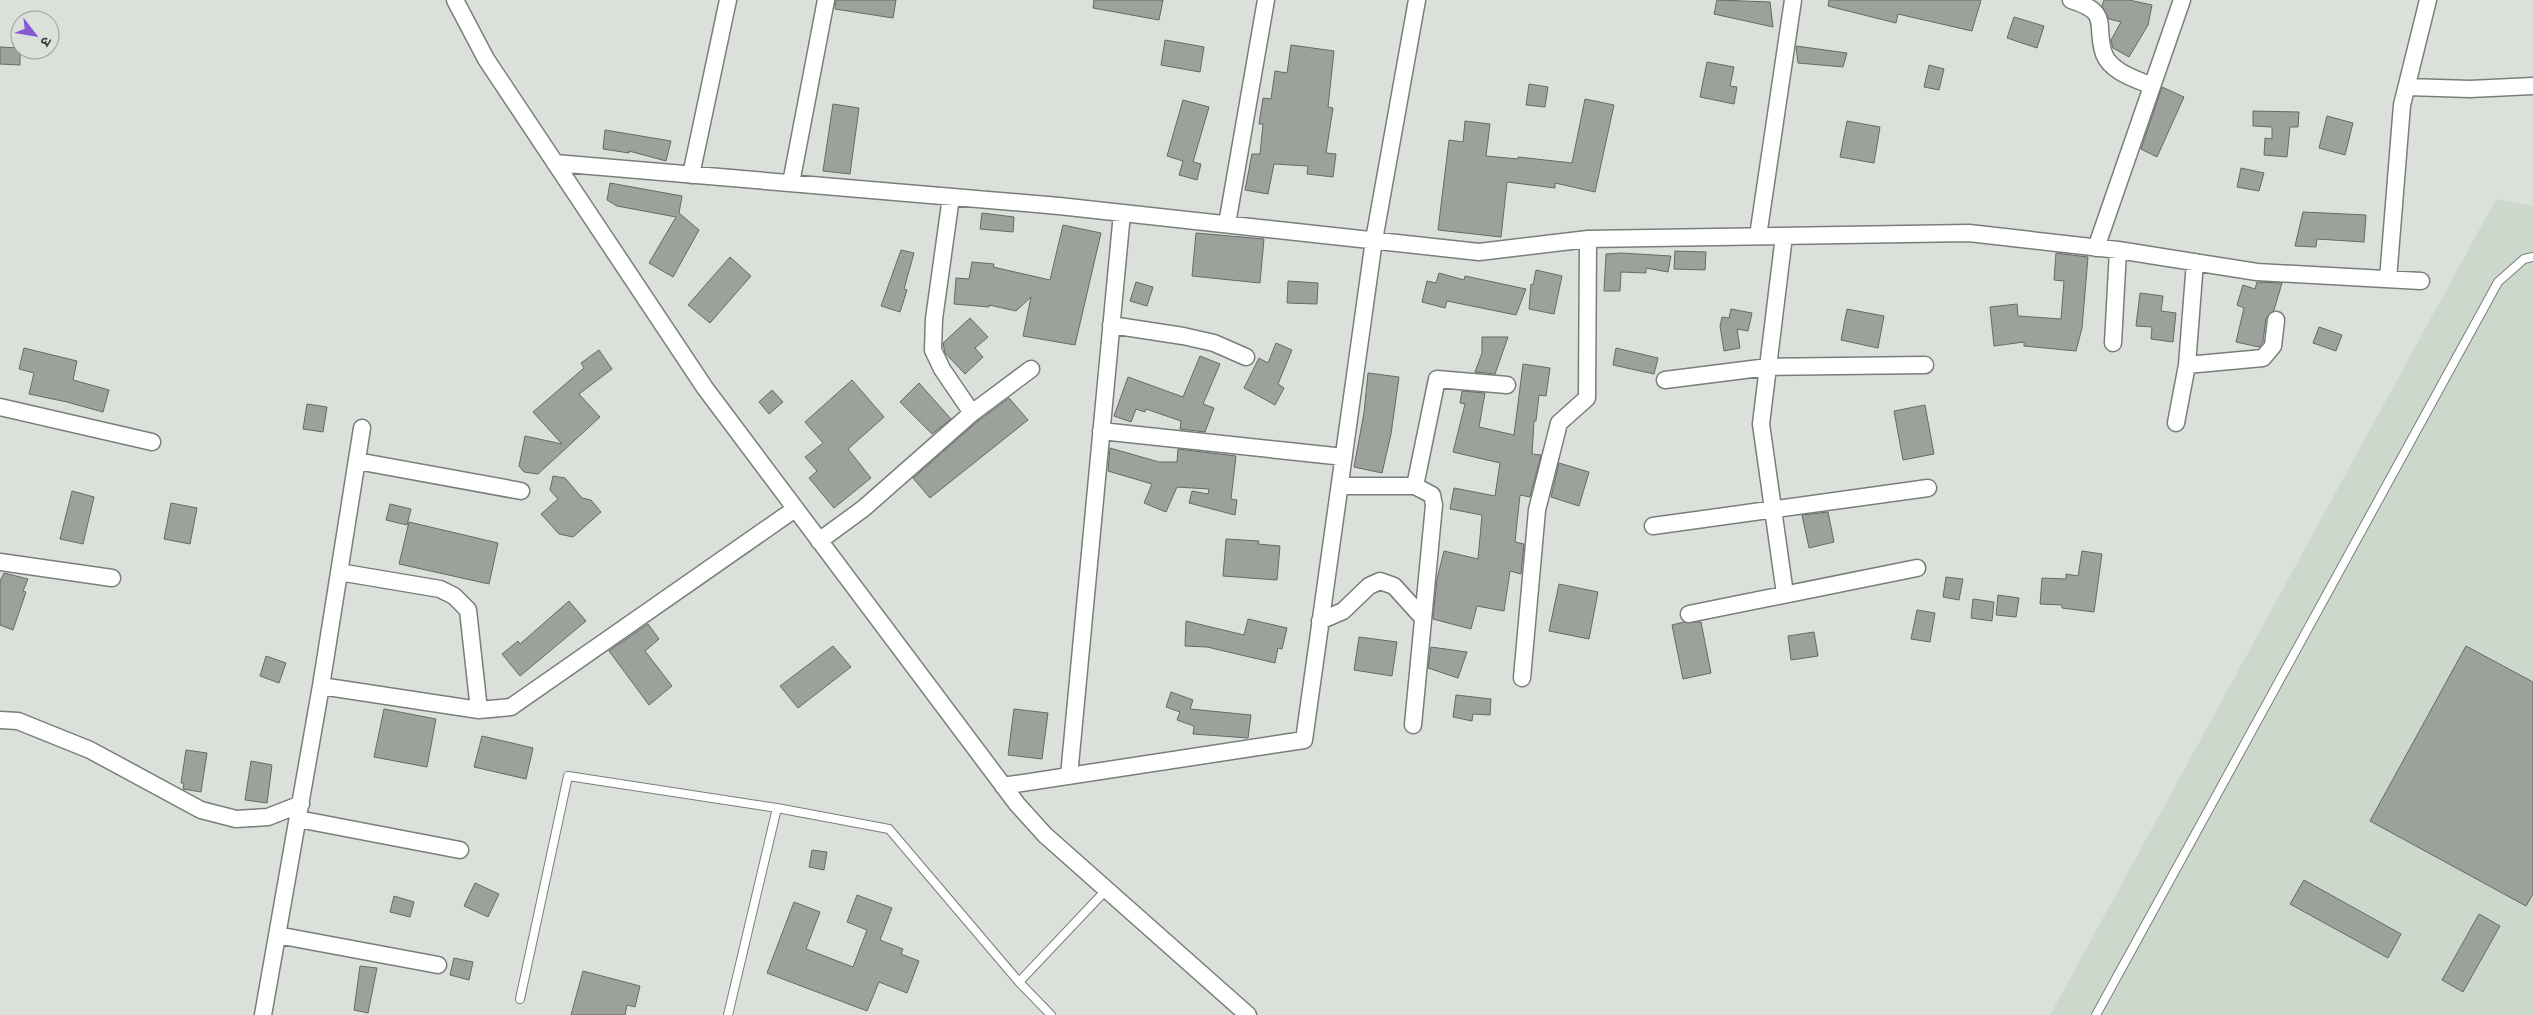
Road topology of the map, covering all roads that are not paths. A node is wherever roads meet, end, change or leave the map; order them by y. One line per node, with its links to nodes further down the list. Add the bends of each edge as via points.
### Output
1 (455, 0): 13 (street, via 486,59)
2 (728, 0): 14 (street)
3 (826, 0): 15 (street)
4 (1264, 0): 18 (street)
5 (1417, 0): 22 (street)
6 (1794, 0): 19 (street)
7 (2071, 0): 10 (street, via 2086,5 2097,14 2104,54 2112,65)
8 (2182, 0): 10 (street)
9 (2428, 0): 12 (street)
10 (2152, 86): 23 (street)
11 (2533, 86): 12 (street)
12 (2407, 87): 27 (street, via 2402,105)
13 (555, 163): 14 (street); 52 (street, via 705,388)
14 (691, 175): 15 (street)
15 (791, 183): 16 (street)
16 (951, 196): 17 (street); 40 (street, via 934,319 933,350)
17 (1122, 213): 18 (street); 30 (street)
18 (1227, 224): 22 (street)
19 (1758, 236): 20 (street); 21 (street)
20 (1784, 236): 23 (street, via 1969,233); 35 (street)
21 (1588, 239): 22 (street, via 1479,252); 63 (street, via 1587,398 1560,423 1537,510)
22 (1374, 240): 45 (street)
23 (2096, 248): 24 (street)
24 (2118, 250): 26 (street); 31 (street)
25 (2533, 257): 82 (lane, via 2524,259 2498,282)
26 (2195, 262): 27 (street, via 2258,272); 34 (street)
27 (2388, 279): 28 (street)
28 (2421, 281)
29 (2276, 320): 34 (street, via 2273,346 2263,358)
30 (1111, 326): 32 (street, via 1214,343); 43 (street)
31 (2113, 343)
32 (1246, 357)
33 (1925, 365): 35 (street)
34 (2187, 365): 41 (street)
35 (1768, 367): 37 (street); 51 (street, via 1761,424)
36 (1031, 369): 40 (street)
37 (1665, 380)
38 (1507, 385): 48 (street, via 1437,379)
39 (0, 407): 44 (street)
40 (972, 413): 54 (street, via 864,508)
41 (2176, 423)
42 (362, 428): 46 (street)
43 (1101, 431): 45 (street); 68 (street)
44 (152, 442)
45 (1344, 457): 47 (street)
46 (357, 461): 50 (street); 57 (street)
47 (1340, 486): 48 (street); 62 (street)
48 (1415, 486): 61 (street, via 1432,494 1434,505)
49 (1928, 488): 51 (street)
50 (521, 491)
51 (1773, 508): 53 (street); 59 (street)
52 (795, 509): 54 (street); 65 (street, via 511,707)
53 (1653, 526)
54 (819, 541): 69 (street)
55 (0, 562): 58 (street)
56 (1917, 568): 59 (street)
57 (339, 572): 64 (street); 65 (street, via 440,589 454,596 468,610)
58 (112, 578)
59 (1785, 594): 60 (street)
60 (1689, 614)
61 (1423, 618): 62 (street, via 1394,586 1380,581 1369,586 1343,611); 67 (street)
62 (1320, 621): 68 (street, via 1304,740)
63 (1522, 678)
64 (321, 686): 65 (street); 71 (street)
65 (479, 710)
66 (0, 720): 71 (street, via 18,721 90,750 201,810 236,819)
67 (1413, 725)
68 (1069, 776): 69 (street)
69 (1004, 786): 73 (street, via 1045,835)
70 (777, 808): 76 (lane, via 889,829); 77 (lane, via 568,776); 79 (lane)
71 (299, 811): 72 (street); 74 (street)
72 (460, 850)
73 (1106, 889): 76 (lane); 81 (street)
74 (277, 935): 75 (street); 78 (street)
75 (438, 965)
76 (1018, 982): 80 (lane)
77 (520, 999)
78 (263, 1015)
79 (728, 1015)
80 (1052, 1015)
81 (1248, 1015)
82 (2096, 1015)

